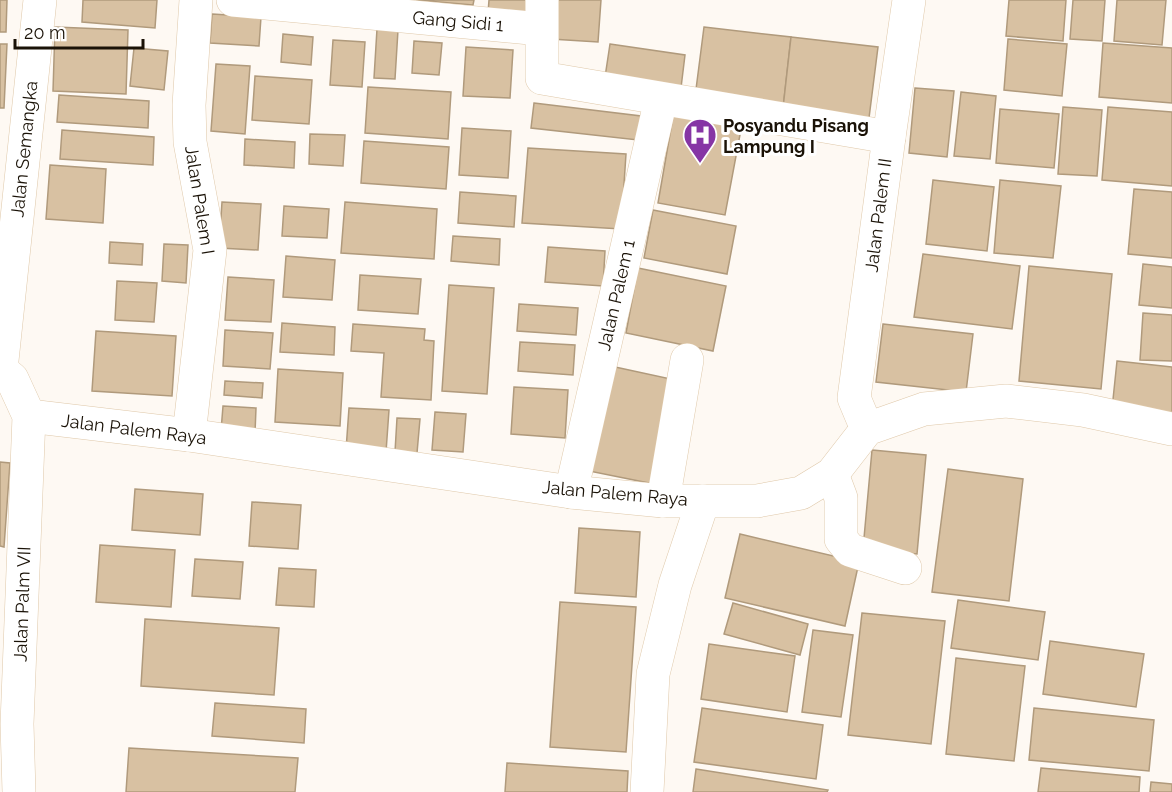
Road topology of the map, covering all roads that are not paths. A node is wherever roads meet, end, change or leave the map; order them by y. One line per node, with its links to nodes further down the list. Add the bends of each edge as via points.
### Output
1 (40, 0): 9 (street, Jalan Semangka)
2 (196, 0): 13 (street, Jalan Palem I, via 190,142 210,250)
3 (232, 0): 5 (street, Gang Sidi 1)
4 (909, 0): 7 (street, Jalan Palem II)
5 (541, 14): 6 (street, via 542,78)
6 (661, 99): 7 (street); 15 (street, Jalan Palem 1)
7 (889, 137): 11 (street, Jalan Palem II, via 855,398)
8 (687, 360): 16 (street)
9 (1, 369): 10 (street, via 12,379)
10 (29, 416): 13 (street, Jalan Palem Raya); 19 (street, Jalan Palm VII, via 17,724)
11 (867, 429): 12 (street, via 924,409 1006,401 1083,410); 14 (street, Jalan Palem Raya)
12 (1172, 429)
13 (189, 435): 15 (street, Jalan Palem Raya)
14 (831, 474): 17 (street, Jalan Palem Raya, via 801,493 757,501); 18 (street, via 841,498 842,539 850,550)
15 (571, 492): 16 (street, Jalan Palem Raya)
16 (663, 501): 17 (street, Jalan Palem Raya)
17 (703, 501): 20 (street, via 675,585 654,674)
18 (905, 568)
19 (19, 792)
20 (647, 792)

